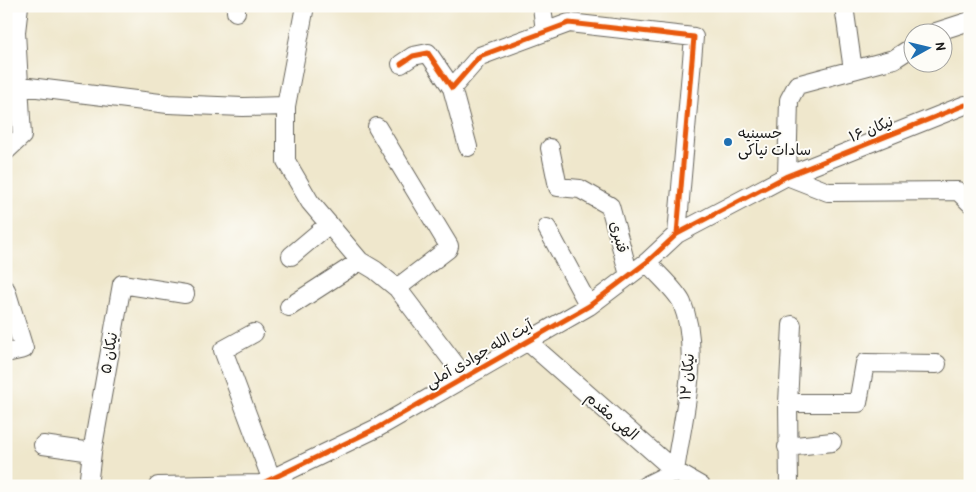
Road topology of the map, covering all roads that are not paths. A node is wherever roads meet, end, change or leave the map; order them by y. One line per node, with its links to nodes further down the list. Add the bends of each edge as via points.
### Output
1 (19, 6): 11 (street, via 16,32)
2 (305, 6): 13 (street)
3 (542, 6): 7 (street)
4 (844, 6): 10 (street)
5 (970, 21): 6 (street)
6 (954, 25)
7 (545, 32): 12 (street, via 480,56); 23 (street, via 569,24 694,38)
8 (904, 52): 10 (street, via 894,59)
9 (401, 64): 12 (street, via 414,56 428,53)
10 (853, 70): 19 (street, via 797,85 789,100)
11 (21, 86): 13 (street, via 168,104 243,108); 18 (street, via 22,136)
12 (452, 88): 16 (street)
13 (286, 106): 21 (street, via 286,160 310,202)
14 (965, 106): 19 (street, نیکان ۱۶)
15 (377, 127): 28 (street, via 449,246)
16 (468, 148)
17 (550, 148): 27 (street, قنبری, via 558,187 580,189 610,206)
18 (6, 151)
19 (787, 176): 20 (street, via 828,192 958,191); 23 (street, آیت الله جوادی آملی)
20 (970, 203)
21 (329, 224): 24 (street); 25 (street)
22 (547, 228): 31 (street)
23 (677, 234): 26 (street, آیت الله جوادی آملی)
24 (291, 256)
25 (360, 261): 28 (street); 32 (street)
26 (647, 262): 27 (street, آیت الله جوادی آملی); 44 (street, نیکان ۱۲, via 682,302 690,333 691,366)
27 (629, 275): 31 (street, آیت الله جوادی آملی)
28 (397, 288): 38 (street)
29 (6, 290): 36 (street, via 24,349)
30 (185, 294): 43 (street, نیکان ۵, via 122,284)
31 (589, 306): 35 (street, آیت الله جوادی آملی)
32 (290, 307)
33 (792, 325): 39 (street)
34 (254, 333): 45 (street, via 222,350)
35 (527, 341): 38 (street, آیت الله جوادی آملی); 44 (street, الهی مقدم)
36 (6, 354)
37 (937, 364): 39 (street, via 865,363 858,403)
38 (464, 376): 45 (street, آیت الله جوادی آملی, via 377,428)
39 (788, 403): 42 (street)
40 (832, 442): 42 (street)
41 (43, 444): 43 (street)
42 (787, 447): 50 (street)
43 (92, 452): 46 (street, نیکان ۵)
44 (674, 471): 48 (street); 49 (street, الهی مقدم)
45 (273, 482): 47 (street, آیت الله جوادی آملی)
46 (88, 486)
47 (158, 486)
48 (644, 486)
49 (700, 486)
50 (789, 486)

